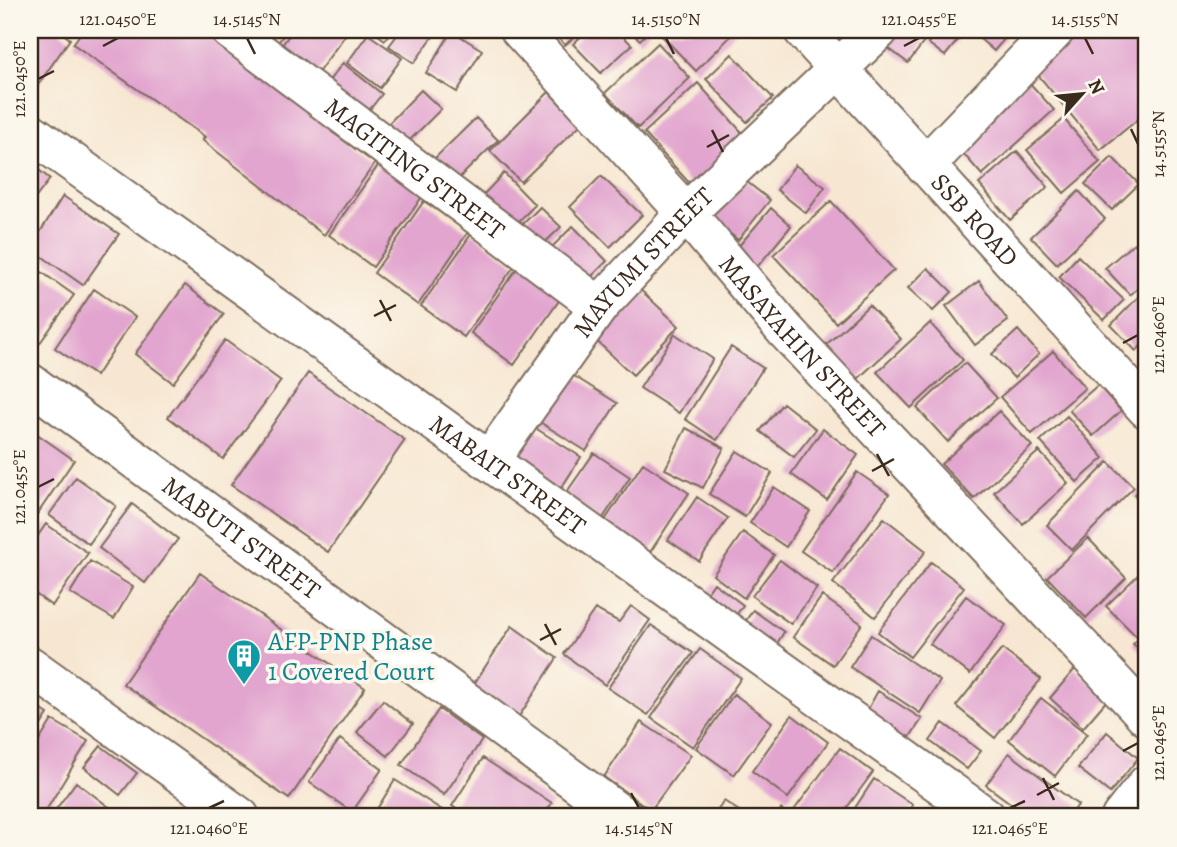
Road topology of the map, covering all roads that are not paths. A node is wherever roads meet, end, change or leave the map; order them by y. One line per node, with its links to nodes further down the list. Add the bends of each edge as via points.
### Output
1 (230, 30): 10 (street, MAGITING STREET)
2 (520, 30): 9 (street, MASAYAHIN STREET)
3 (803, 30): 6 (street, SSB ROAD)
4 (879, 30): 6 (street, MAYUMI STREET)
5 (1055, 30): 8 (street)
6 (830, 76): 8 (street, SSB ROAD); 9 (street, MAYUMI STREET)
7 (30, 132): 13 (street, MABAIT STREET)
8 (925, 166): 12 (street, SSB ROAD)
9 (687, 213): 10 (street, MAYUMI STREET); 15 (street, MASAYAHIN STREET, via 784,330)
10 (599, 306): 13 (street, MAYUMI STREET)
11 (30, 383): 18 (street, MABUTI STREET)
12 (1142, 387)
13 (489, 461): 19 (street, MABAIT STREET)
14 (30, 666): 17 (street)
15 (1147, 717)
16 (1147, 784): 20 (street)
17 (240, 817)
18 (624, 817)
19 (986, 817)
20 (1121, 817)

